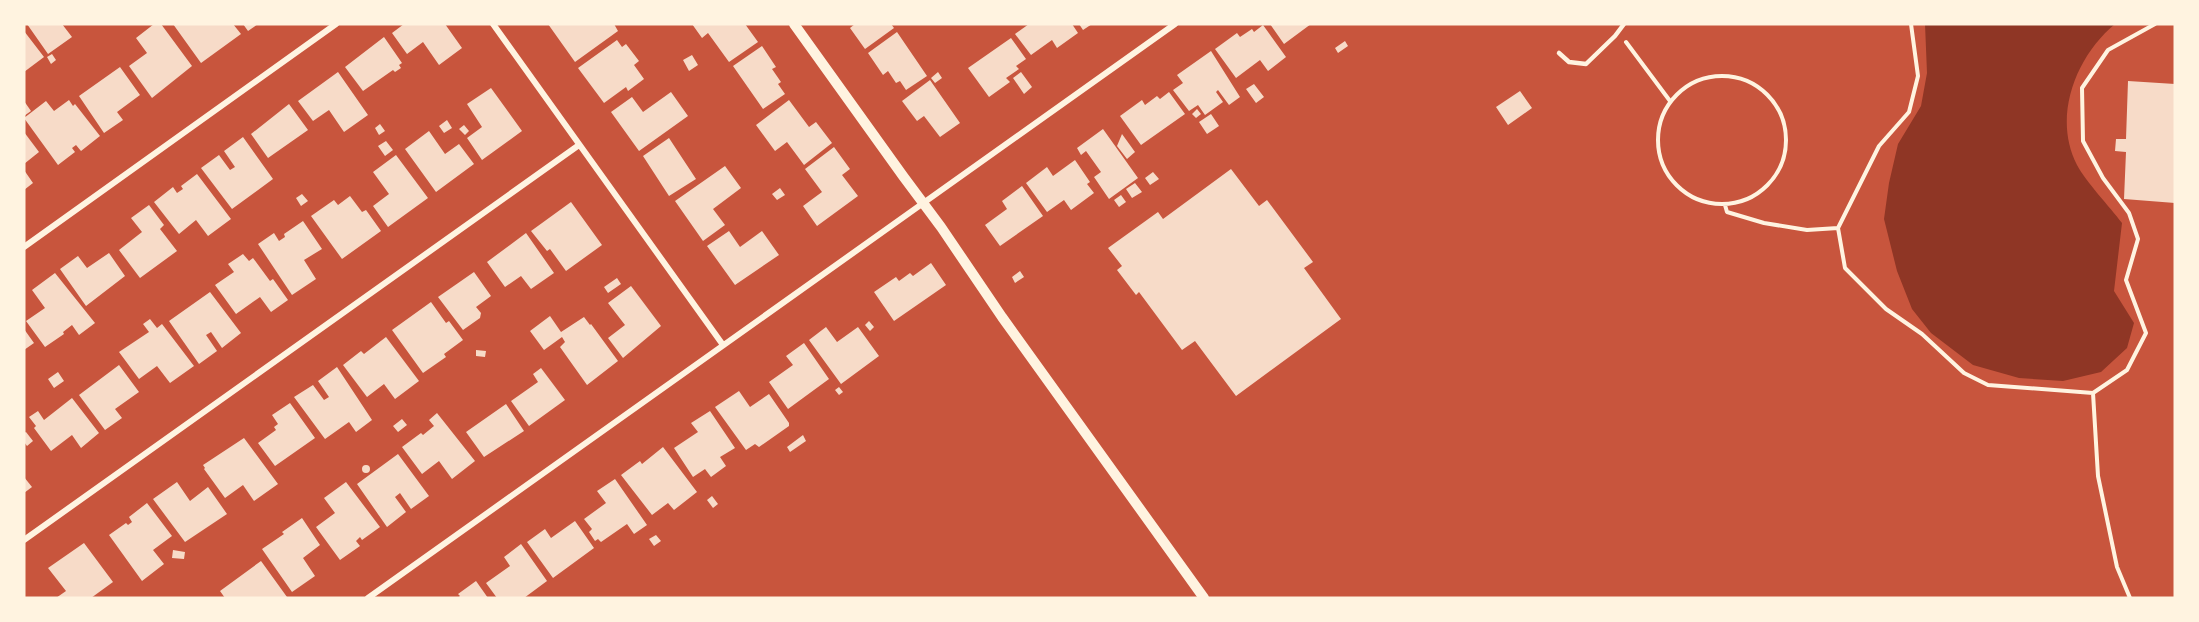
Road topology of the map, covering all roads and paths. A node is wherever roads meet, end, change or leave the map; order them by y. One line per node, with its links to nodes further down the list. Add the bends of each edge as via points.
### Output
1 (336, 24): 15 (street)
2 (493, 24): 11 (street)
3 (794, 24): 12 (street)
4 (1175, 24): 12 (street)
5 (1624, 24): 9 (lane, via 1586,64 1569,62)
6 (1911, 24): 14 (path, via 1918,76 1909,112 1879,146)
7 (2155, 24): 17 (path, via 2108,50 2082,88 2083,141 2103,178 2129,213 2138,239 2126,280 2146,333 2127,370)
8 (1626, 44): 10 (path)
9 (1559, 53)
10 (1670, 101): 13 (path, via 1660,119 1657,140 1660,160 1670,179 1686,194); 13 (path, via 1696,81 1727,75 1748,80 1767,92 1780,110 1787,130 1786,152 1779,172 1765,189 1747,200)
11 (579, 145): 16 (street); 18 (street)
12 (923, 204): 16 (street); 20 (street)
13 (1725, 205): 14 (path, via 1727,212 1764,223 1807,230)
14 (1838, 228): 17 (path, via 1845,268 1886,309 1922,334 1964,373 1988,385)
15 (24, 247)
16 (723, 345): 19 (street)
17 (2093, 393): 21 (path, via 2098,476 2117,567)
18 (24, 540)
19 (368, 598)
20 (1204, 598)
21 (2130, 598)

